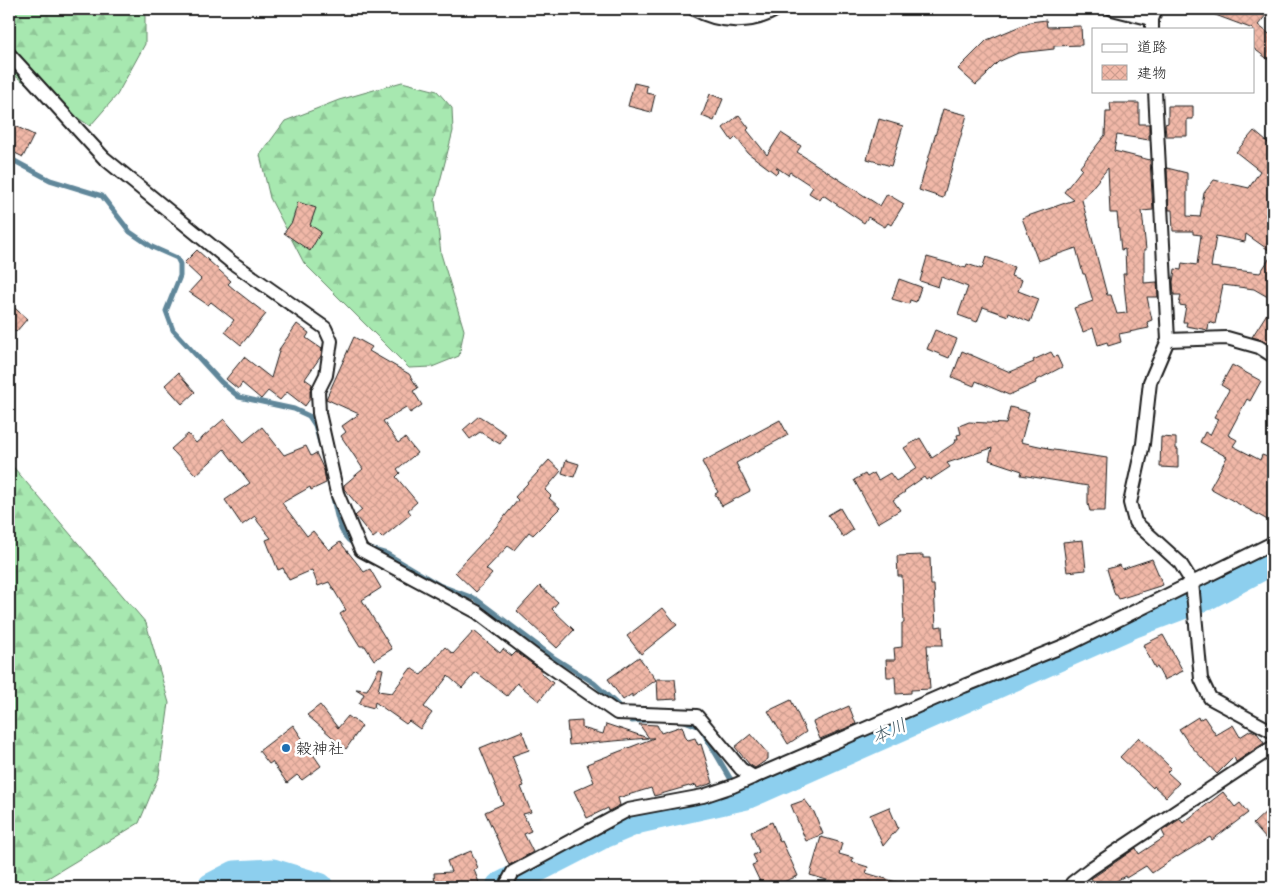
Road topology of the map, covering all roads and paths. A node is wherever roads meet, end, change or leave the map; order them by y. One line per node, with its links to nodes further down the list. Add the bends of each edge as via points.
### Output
1 (694, 9): 2 (street, via 715,19 744,21)
2 (777, 9)
3 (1112, 9): 4 (street)
4 (1153, 19)
5 (9, 54): 13 (street, via 104,158 230,260 325,328 331,341 326,375 318,391 319,414 337,493 361,550 477,612 617,713 697,716 741,769)
6 (1156, 92): 7 (street)
7 (1168, 340): 8 (street, via 1227,338 1259,347); 10 (street, via 1150,382 1143,444 1130,503 1135,522 1180,563)
8 (1273, 356)
9 (1273, 542): 10 (street)
10 (1193, 594): 11 (street, via 1201,679 1210,698); 13 (street, via 964,686)
11 (1273, 732)
12 (1273, 747): 15 (street, via 1090,870 1072,883)
13 (743, 782): 14 (street, via 703,796 628,810 513,872)
14 (505, 887)
15 (1073, 887)

